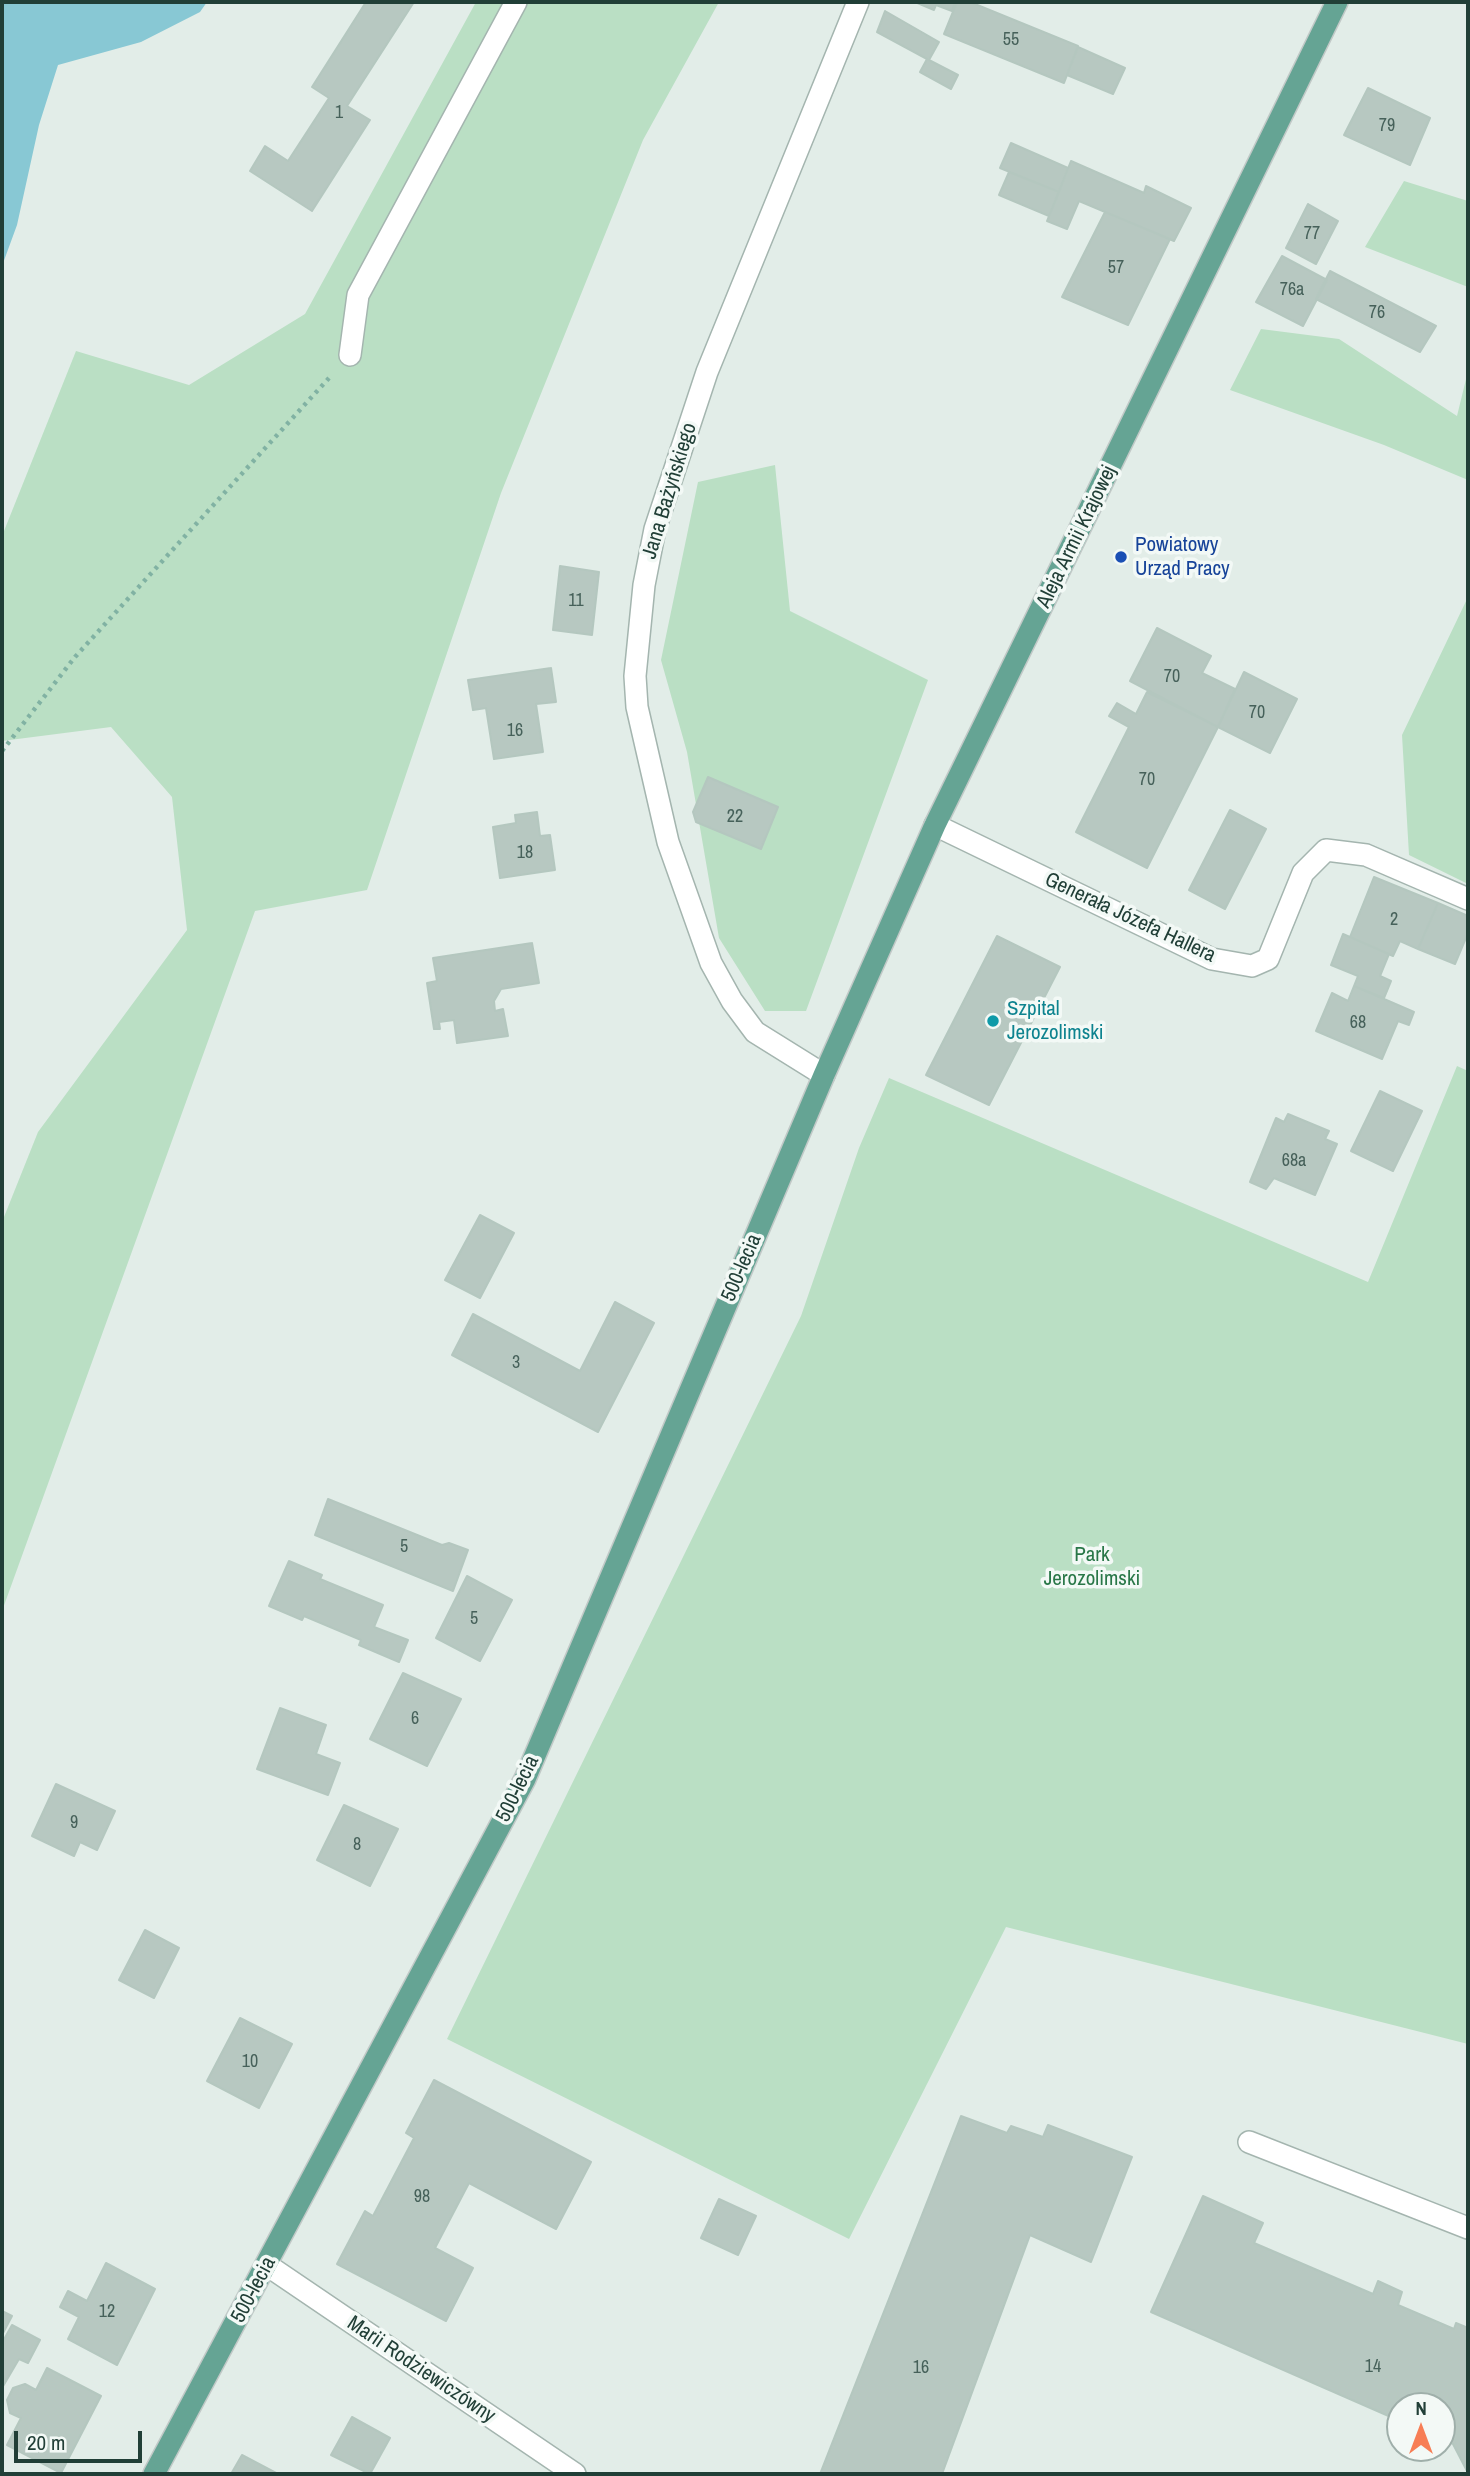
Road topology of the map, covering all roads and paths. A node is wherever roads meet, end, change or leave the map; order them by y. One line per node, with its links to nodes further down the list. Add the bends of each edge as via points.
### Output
1 (516, 2): 4 (street, via 358,295)
2 (858, 2): 8 (street, Jana Bażyńskiego, via 707,372 664,503 644,585 635,677 637,706 668,842 711,963 755,1032)
3 (1338, 2): 6 (main road, Aleja Armii Krajowej)
4 (349, 355): 5 (path, via 75,657)
5 (2, 751)
6 (935, 825): 7 (street, Generała Józefa Hallera, via 1212,959 1252,966 1268,959 1303,873 1326,850 1366,855); 8 (main road, Aleja Armii Krajowej)
7 (1468, 899)
8 (824, 1075): 11 (main road, 500-lecia, via 525,1779)
9 (1249, 2142): 10 (street)
10 (1468, 2228)
11 (267, 2265): 12 (main road, 500-lecia); 13 (street, Marii Rodziewiczówny)
12 (154, 2474)
13 (575, 2474)

